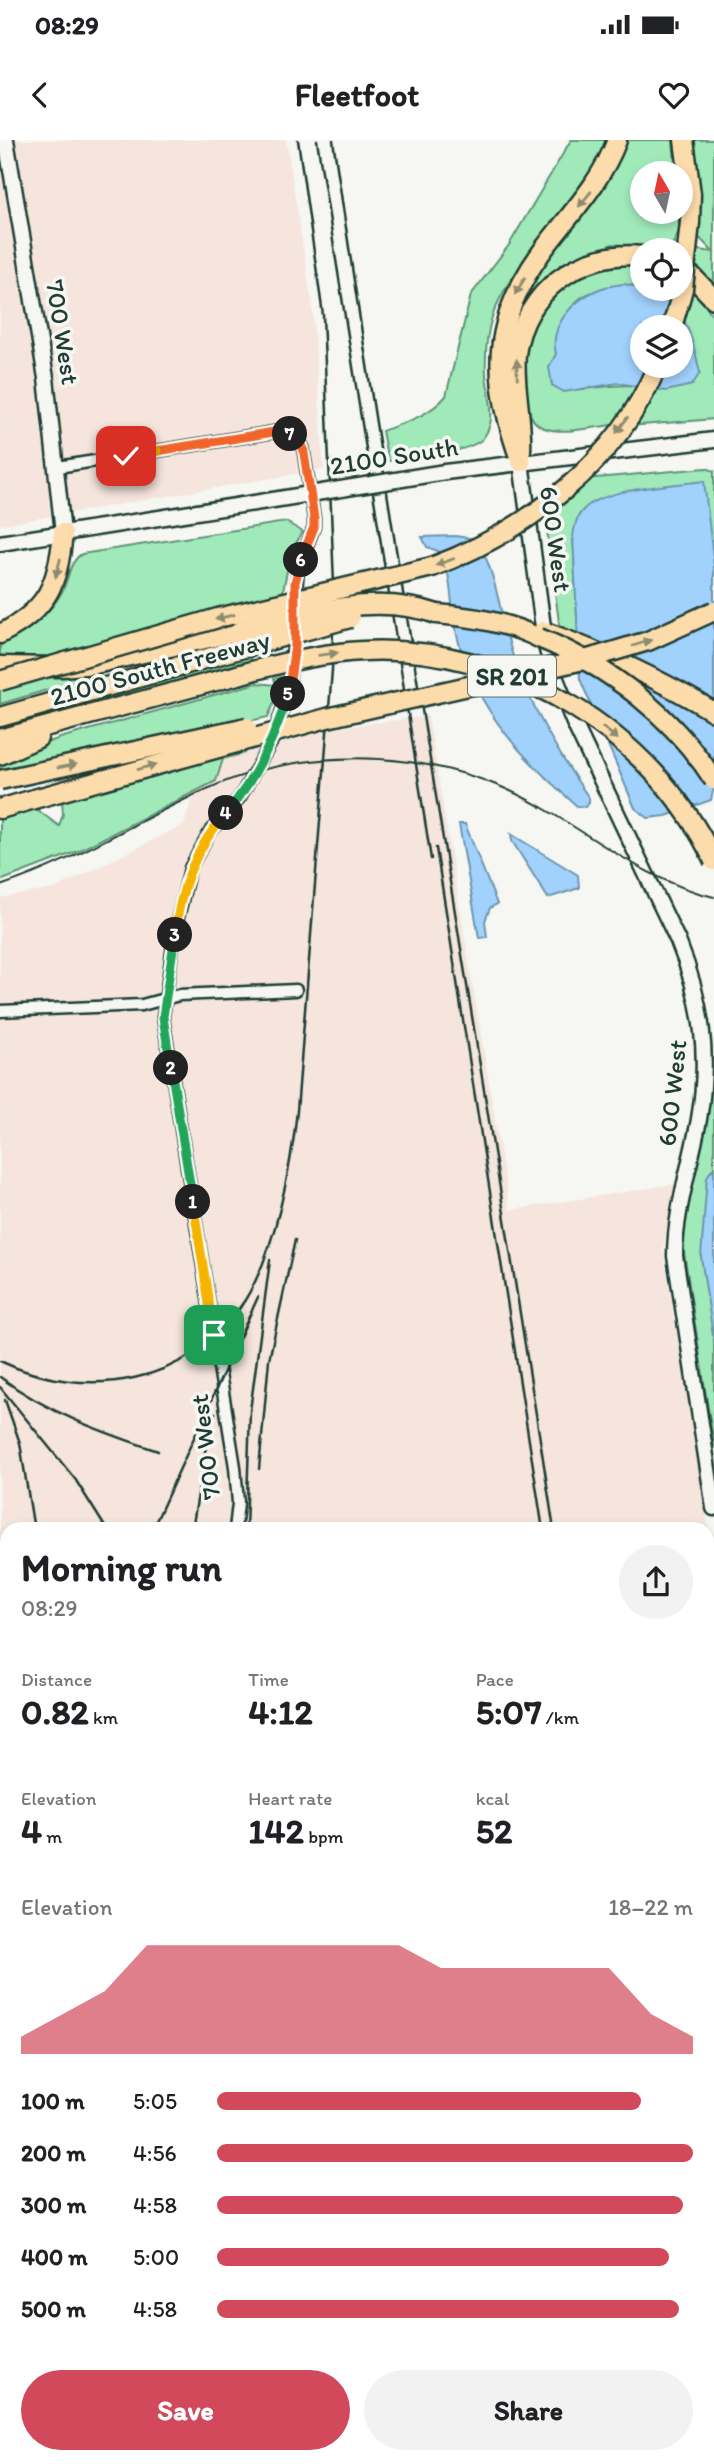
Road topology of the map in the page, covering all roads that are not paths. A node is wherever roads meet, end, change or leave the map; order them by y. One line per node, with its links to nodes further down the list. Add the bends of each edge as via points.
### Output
1 (6, 140): 11 (street, 700 West)
2 (617, 140): 10 (highway, one-way to 10, via 593,189 543,251 506,314 500,365 510,432)
3 (684, 140): 7 (highway, bridge, via 690,222 684,289)
4 (630, 255): 10 (highway, one-way to 4, via 516,354 520,332 533,307 551,284 572,270 596,259)
5 (693, 277): 6 (highway)
6 (714, 299)
7 (676, 315)
8 (650, 378): 19 (highway, one-way to 19, bridge, via 627,419 565,491 504,534 466,554 432,567 155,635)
9 (714, 440): 10 (street, 2100 South)
10 (520, 462): 12 (street, 2100 South, bridge); 33 (street, 600 West, via 552,669 678,941 701,1011 706,1060 699,1118 677,1216 675,1256)
11 (58, 467): 12 (street, 700 West); 31 (street, 700 West, via 274,432 294,436 303,447 314,527 295,582 295,645 288,693 271,743 190,868)
12 (63, 533): 13 (street, 2100 South); 16 (highway, one-way to 16, via 59,567 44,601 22,622)
13 (0, 543)
14 (714, 611): 20 (highway, one-way to 14, bridge, via 629,647)
15 (524, 630): 17 (highway, 2100 South Freeway / SR 201, bridge, via 437,614 380,614); 22 (highway, via 543,631 605,656); 27 (highway, bridge, via 591,662 637,694 680,735)
16 (0, 634)
17 (241, 639): 18 (highway, via 95,664); 23 (highway, 2100 South Freeway / SR 201)
18 (0, 666)
19 (0, 681)
20 (430, 696): 26 (highway, one-way to 20, bridge, via 330,710); 28 (highway, one-way to 20, bridge, via 327,718)
21 (147, 698): 24 (highway, 2100 South Freeway / SR 201); 25 (highway); 29 (highway, 2100 South Freeway / SR 201, one-way to 29, bridge, via 316,656 386,650 468,662 524,681 586,715 634,753 681,806)
22 (714, 712)
23 (0, 717)
24 (0, 739)
25 (0, 755)
26 (0, 779)
27 (714, 780)
28 (0, 809)
29 (714, 861)
30 (296, 990): 31 (street)
31 (164, 999): 32 (street, via 142,1005); 34 (street, 700 West, via 163,1017 235,1467)
32 (0, 1011)
33 (714, 1508)
34 (236, 1522)

